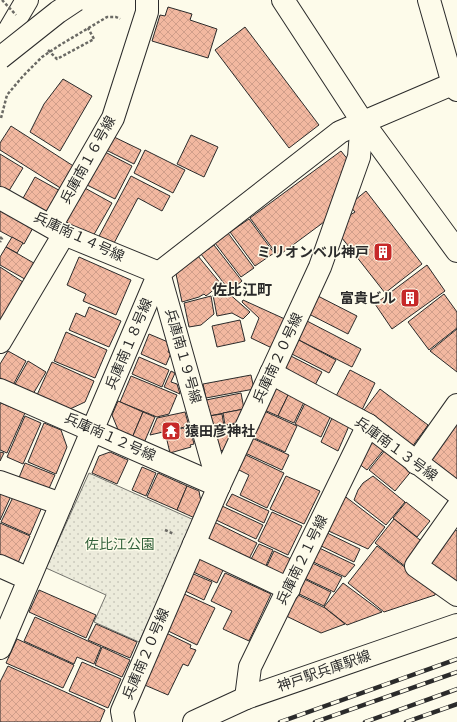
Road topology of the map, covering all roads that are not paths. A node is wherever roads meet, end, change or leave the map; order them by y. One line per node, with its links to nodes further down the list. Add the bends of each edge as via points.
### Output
1 (27, 0): 6 (main road)
2 (76, 0): 7 (main road, bridge)
3 (148, 0): 11 (main road, 兵庫南１６号線, via 147,12 113,118)
4 (283, 0): 9 (main road)
5 (429, 0): 8 (main road)
6 (0, 46)
7 (0, 58)
8 (456, 86): 9 (main road, 兵庫南１８号線)
9 (362, 122): 12 (main road); 13 (main road, 兵庫南１８号線, via 340,132); 15 (main road, 兵庫南２０号線, via 359,157 320,267)
10 (0, 198): 11 (main road, 兵庫南１４号線)
11 (58, 230): 13 (main road, 兵庫南１４号線); 14 (main road, 兵庫南１６号線)
12 (457, 251)
13 (159, 273): 19 (main road, 兵庫南１８号線); 22 (main road, 兵庫南１９号線)
14 (0, 342)
15 (271, 373): 18 (main road, 兵庫南１３号線); 22 (main road, 兵庫南２０号線)
16 (0, 390): 19 (main road, 兵庫南１２号線)
17 (457, 405): 20 (main road)
18 (368, 425): 20 (main road, 兵庫南１３号線); 29 (main road, 兵庫南２１号線)
19 (93, 430): 22 (main road, 兵庫南１２号線); 24 (main road, 兵庫南１８号線)
20 (416, 463): 23 (main road, 兵庫南１３号線)
21 (0, 482): 24 (main road)
22 (219, 486): 26 (main road, 兵庫南２０号線)
23 (457, 493)
24 (61, 504): 28 (main road, 兵庫南１８号線)
25 (457, 508): 30 (main road, via 416,566)
26 (194, 544): 29 (main road); 34 (main road, 兵庫南２０号線, via 122,711)
27 (0, 566): 28 (main road)
28 (29, 579): 32 (main road, 兵庫南１８号線)
29 (289, 589): 33 (main road, 兵庫南２１号線, via 250,668)
30 (457, 595)
31 (457, 626): 33 (main road, 神戸駅兵庫駅線)
32 (0, 648)
33 (246, 698): 35 (main road, 神戸駅兵庫駅線)
34 (124, 722)
35 (194, 722)

